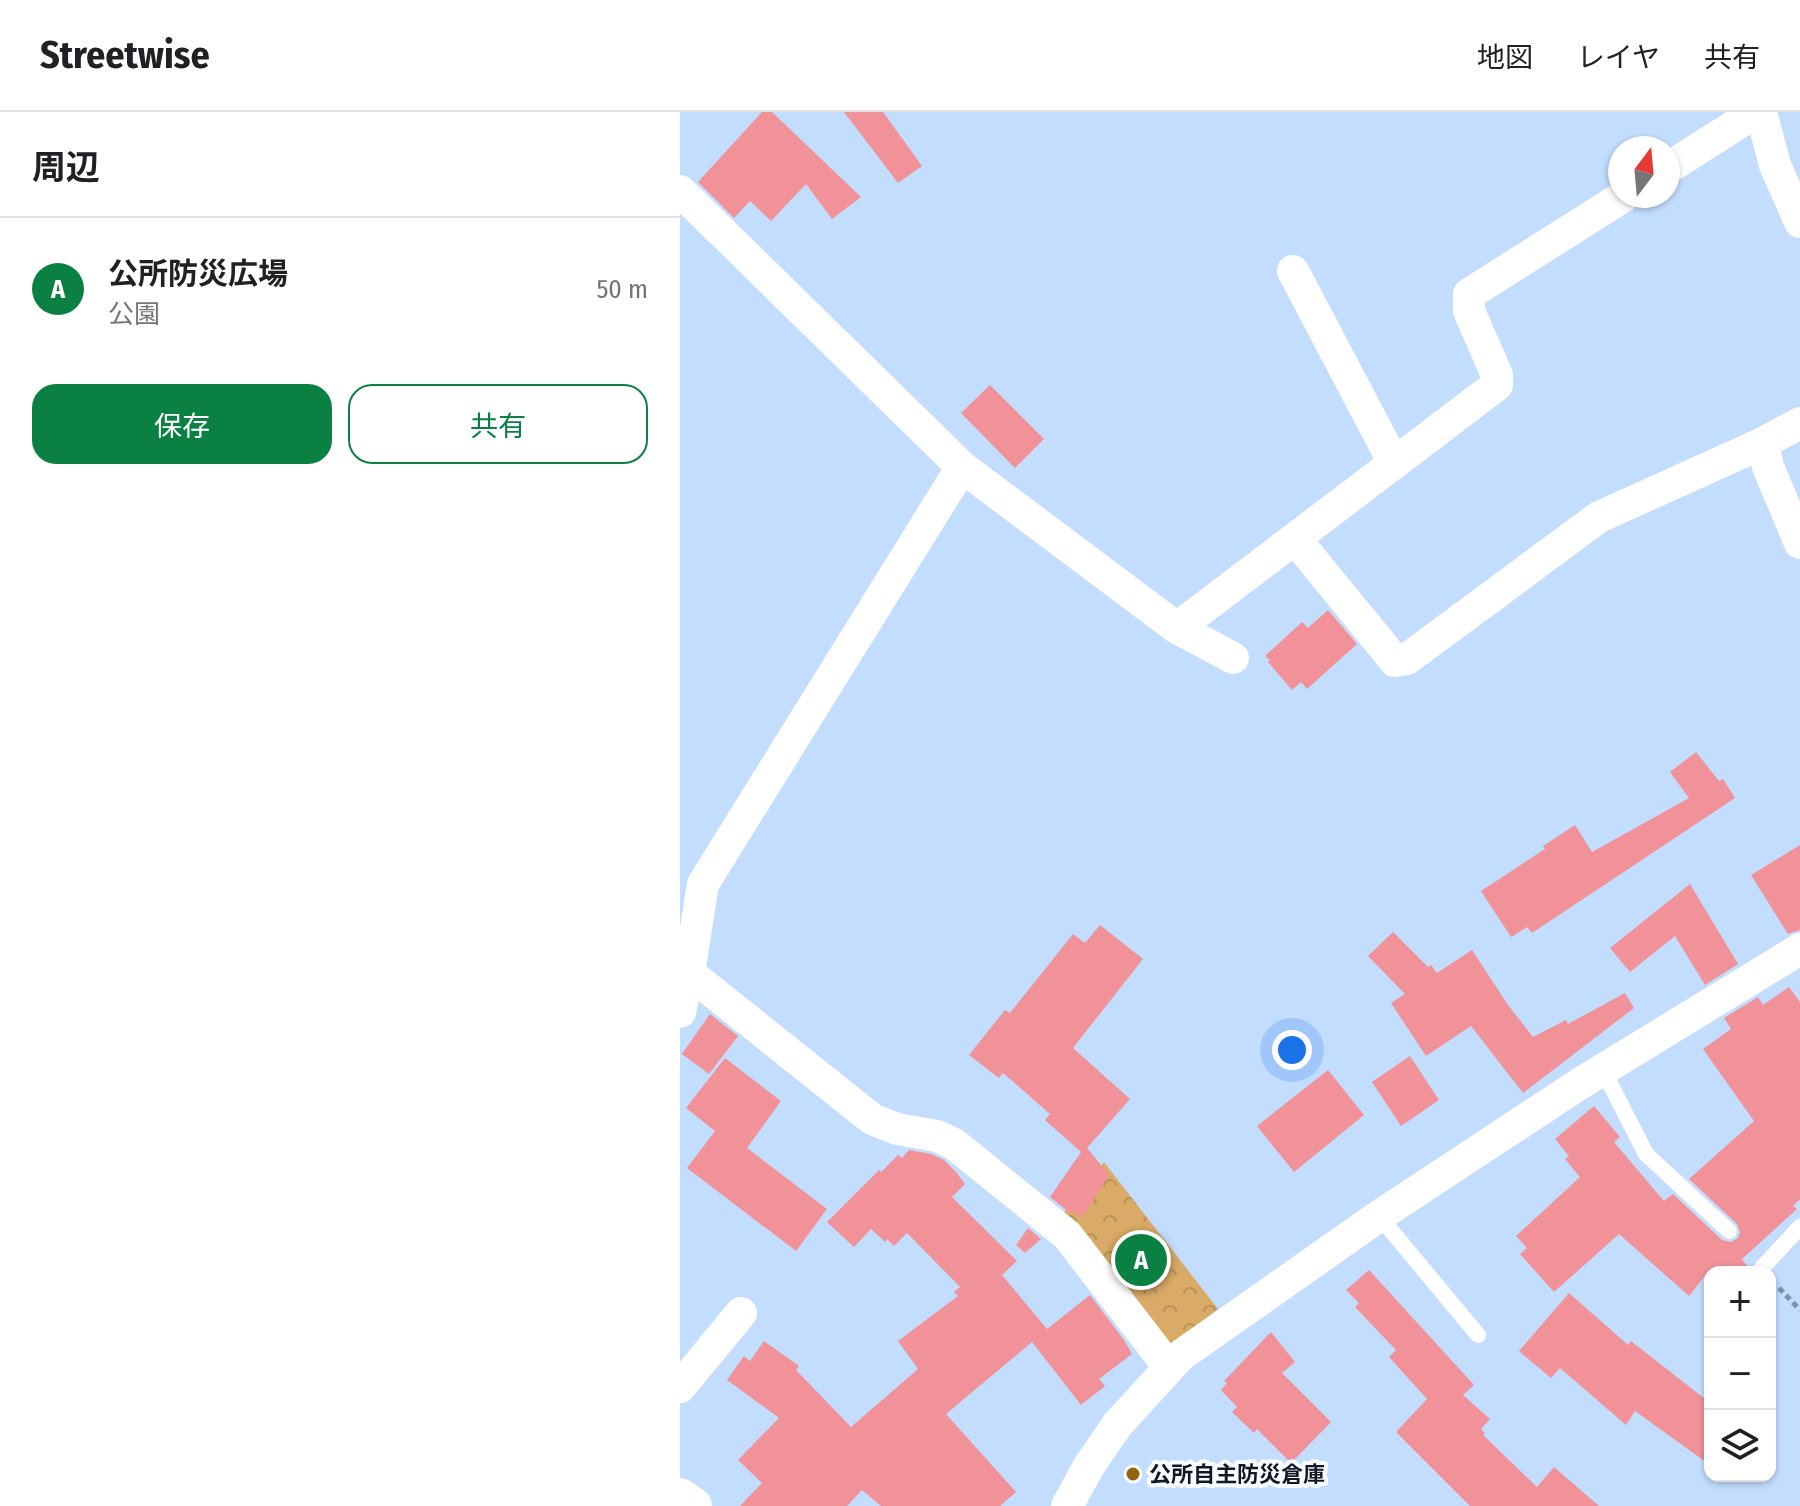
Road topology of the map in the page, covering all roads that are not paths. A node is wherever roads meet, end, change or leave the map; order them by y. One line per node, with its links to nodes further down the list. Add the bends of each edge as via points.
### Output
1 (1758, 112): 2 (street); 5 (street)
2 (1680, 161)
3 (680, 191): 10 (street)
4 (1608, 206): 9 (street, via 1469,294 1469,311 1497,385)
5 (1800, 222)
6 (1293, 271): 9 (street)
7 (1800, 423): 8 (street)
8 (1763, 443): 11 (street, via 1599,517 1407,659 1395,661); 12 (street)
9 (1394, 463): 11 (street)
10 (962, 467): 13 (street); 16 (street, via 703,884)
11 (1296, 540): 13 (street)
12 (1800, 543)
13 (1177, 628): 14 (street)
14 (1233, 658)
15 (1800, 949): 18 (street)
16 (689, 973): 17 (street); 25 (street, via 872,1119 954,1144 1067,1235)
17 (680, 1012)
18 (1603, 1070): 19 (street); 21 (lane, via 1646,1154)
19 (1379, 1216): 24 (lane); 25 (street)
20 (1800, 1227): 22 (lane)
21 (1729, 1231)
22 (1771, 1266)
23 (741, 1313): 26 (street)
24 (1478, 1335)
25 (1169, 1367): 29 (street, via 1117,1425)
26 (680, 1387)
27 (680, 1497): 28 (street)
28 (693, 1506)
29 (1067, 1506)

